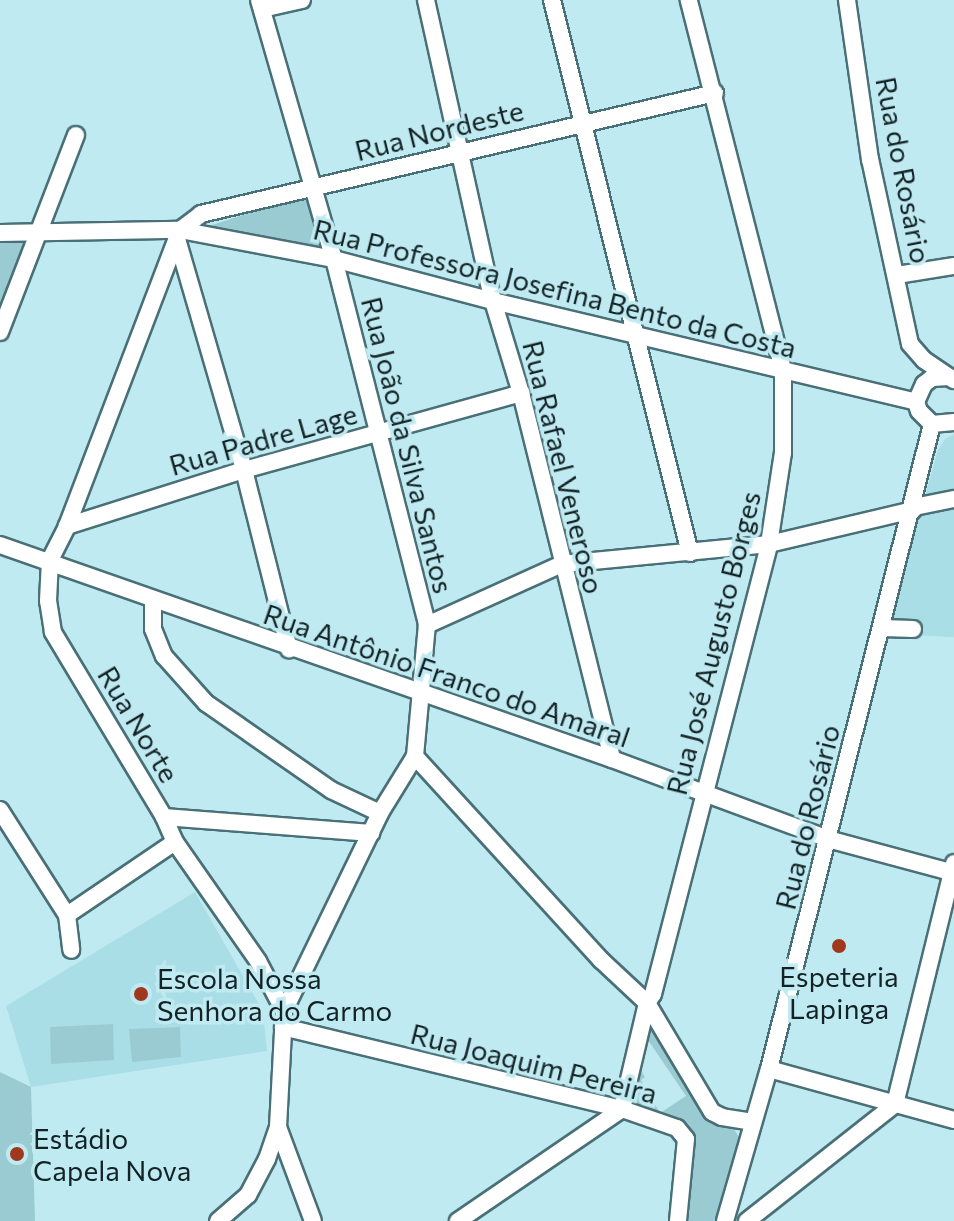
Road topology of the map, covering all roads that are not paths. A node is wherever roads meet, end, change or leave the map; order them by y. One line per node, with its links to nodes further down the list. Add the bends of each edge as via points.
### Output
1 (302, 0): 6 (street)
2 (426, 0): 10 (street, Rua Rafael Veneroso)
3 (552, 0): 8 (street)
4 (689, 0): 7 (street, Rua José Augusto Borges)
5 (847, 0): 17 (street, Rua do Rosário, via 870,159)
6 (261, 5): 11 (street, Rua João da Silva Santos)
7 (715, 93): 8 (street, Rua Nordeste); 21 (street, Rua José Augusto Borges)
8 (582, 121): 10 (street, Rua Nordeste); 20 (street)
9 (76, 135): 12 (street)
10 (460, 153): 11 (street, Rua Nordeste); 18 (street, Rua Rafael Veneroso)
11 (313, 188): 14 (street, Rua Nordeste, via 201,214); 15 (street, Rua João da Silva Santos)
12 (42, 230): 13 (street, Rua Professora Josefina Bento da Costa); 14 (street, Rua Professora Josefina Bento da Costa); 19 (street)
13 (0, 233)
14 (178, 234): 15 (street, Rua Professora Josefina Bento da Costa); 28 (street); 31 (street, Rua Norte)
15 (334, 259): 18 (street, Rua Professora Josefina Bento da Costa); 27 (street, Rua João da Silva Santos)
16 (954, 266): 17 (street)
17 (897, 275): 22 (street, Rua do Rosário, via 910,344)
18 (493, 301): 20 (street, Rua Professora Josefina Bento da Costa); 23 (street, Rua Rafael Veneroso)
19 (0, 332)
20 (635, 335): 21 (street, Rua Professora Josefina Bento da Costa); 34 (street)
21 (783, 370): 24 (street, Rua Professora Josefina Bento da Costa); 32 (street, Rua José Augusto Borges, via 783,453)
22 (952, 379): 24 (street, via 941,376 924,384)
23 (521, 393): 27 (street, Rua Padre Lage); 36 (street, Rua Rafael Veneroso)
24 (916, 402): 26 (street)
25 (954, 422): 26 (street)
26 (932, 424): 30 (street, Rua do Rosário)
27 (377, 433): 28 (street, Rua Padre Lage); 38 (street, Rua João da Silva Santos)
28 (244, 470): 31 (street, Rua Padre Lage); 41 (street)
29 (954, 499): 30 (street)
30 (914, 508): 32 (street); 39 (street, Rua do Rosário)
31 (67, 526): 35 (street, Rua Norte)
32 (769, 544): 34 (street); 45 (street, Rua José Augusto Borges)
33 (0, 545): 35 (street, Rua Antônio Franco do Amaral)
34 (690, 553): 36 (street)
35 (50, 560): 37 (street, Rua Antônio Franco do Amaral); 48 (street, Rua Norte, via 53,632)
36 (562, 564): 38 (street); 44 (street, Rua Rafael Veneroso)
37 (153, 601): 41 (street, Rua Antônio Franco do Amaral); 47 (street, via 153,629 164,656 206,703 331,790)
38 (427, 625): 42 (street, Rua João da Silva Santos)
39 (883, 628): 40 (street); 50 (street, Rua do Rosário)
40 (913, 629)
41 (289, 649): 42 (street, Rua Antônio Franco do Amaral)
42 (423, 693): 43 (street, Rua João da Silva Santos); 44 (street, Rua Antônio Franco do Amaral)
43 (415, 756): 47 (street); 55 (street, via 601,960)
44 (612, 759): 45 (street, Rua Antônio Franco do Amaral)
45 (702, 795): 50 (street, Rua Antônio Franco do Amaral); 55 (street, Rua José Augusto Borges)
46 (0, 810): 53 (street)
47 (380, 813): 49 (street)
48 (164, 817): 49 (street); 51 (street, Rua Norte)
49 (371, 833): 56 (street)
50 (828, 839): 52 (street, Rua Antônio Franco do Amaral); 57 (street, Rua do Rosário)
51 (175, 842): 53 (street); 56 (street, Rua Norte, via 258,961)
52 (953, 869): 58 (street)
53 (67, 915): 54 (street)
54 (71, 950)
55 (647, 1003): 59 (street, Rua José Augusto Borges); 61 (street, via 712,1112)
56 (283, 1019): 59 (street, Rua Joaquim Pereira); 62 (street)
57 (769, 1069): 58 (street); 61 (street, Rua do Rosário)
58 (895, 1104): 60 (street); 70 (street)
59 (622, 1109): 67 (street); 68 (street, Rua Joaquim Pereira, via 683,1131)
60 (954, 1120)
61 (753, 1122): 69 (street, Rua do Rosário)
62 (278, 1127): 63 (street); 66 (street)
63 (248, 1195): 64 (street); 65 (street)
64 (218, 1221)
65 (239, 1221)
66 (313, 1221)
67 (458, 1221)
68 (678, 1221)
69 (725, 1221)
70 (747, 1221)

